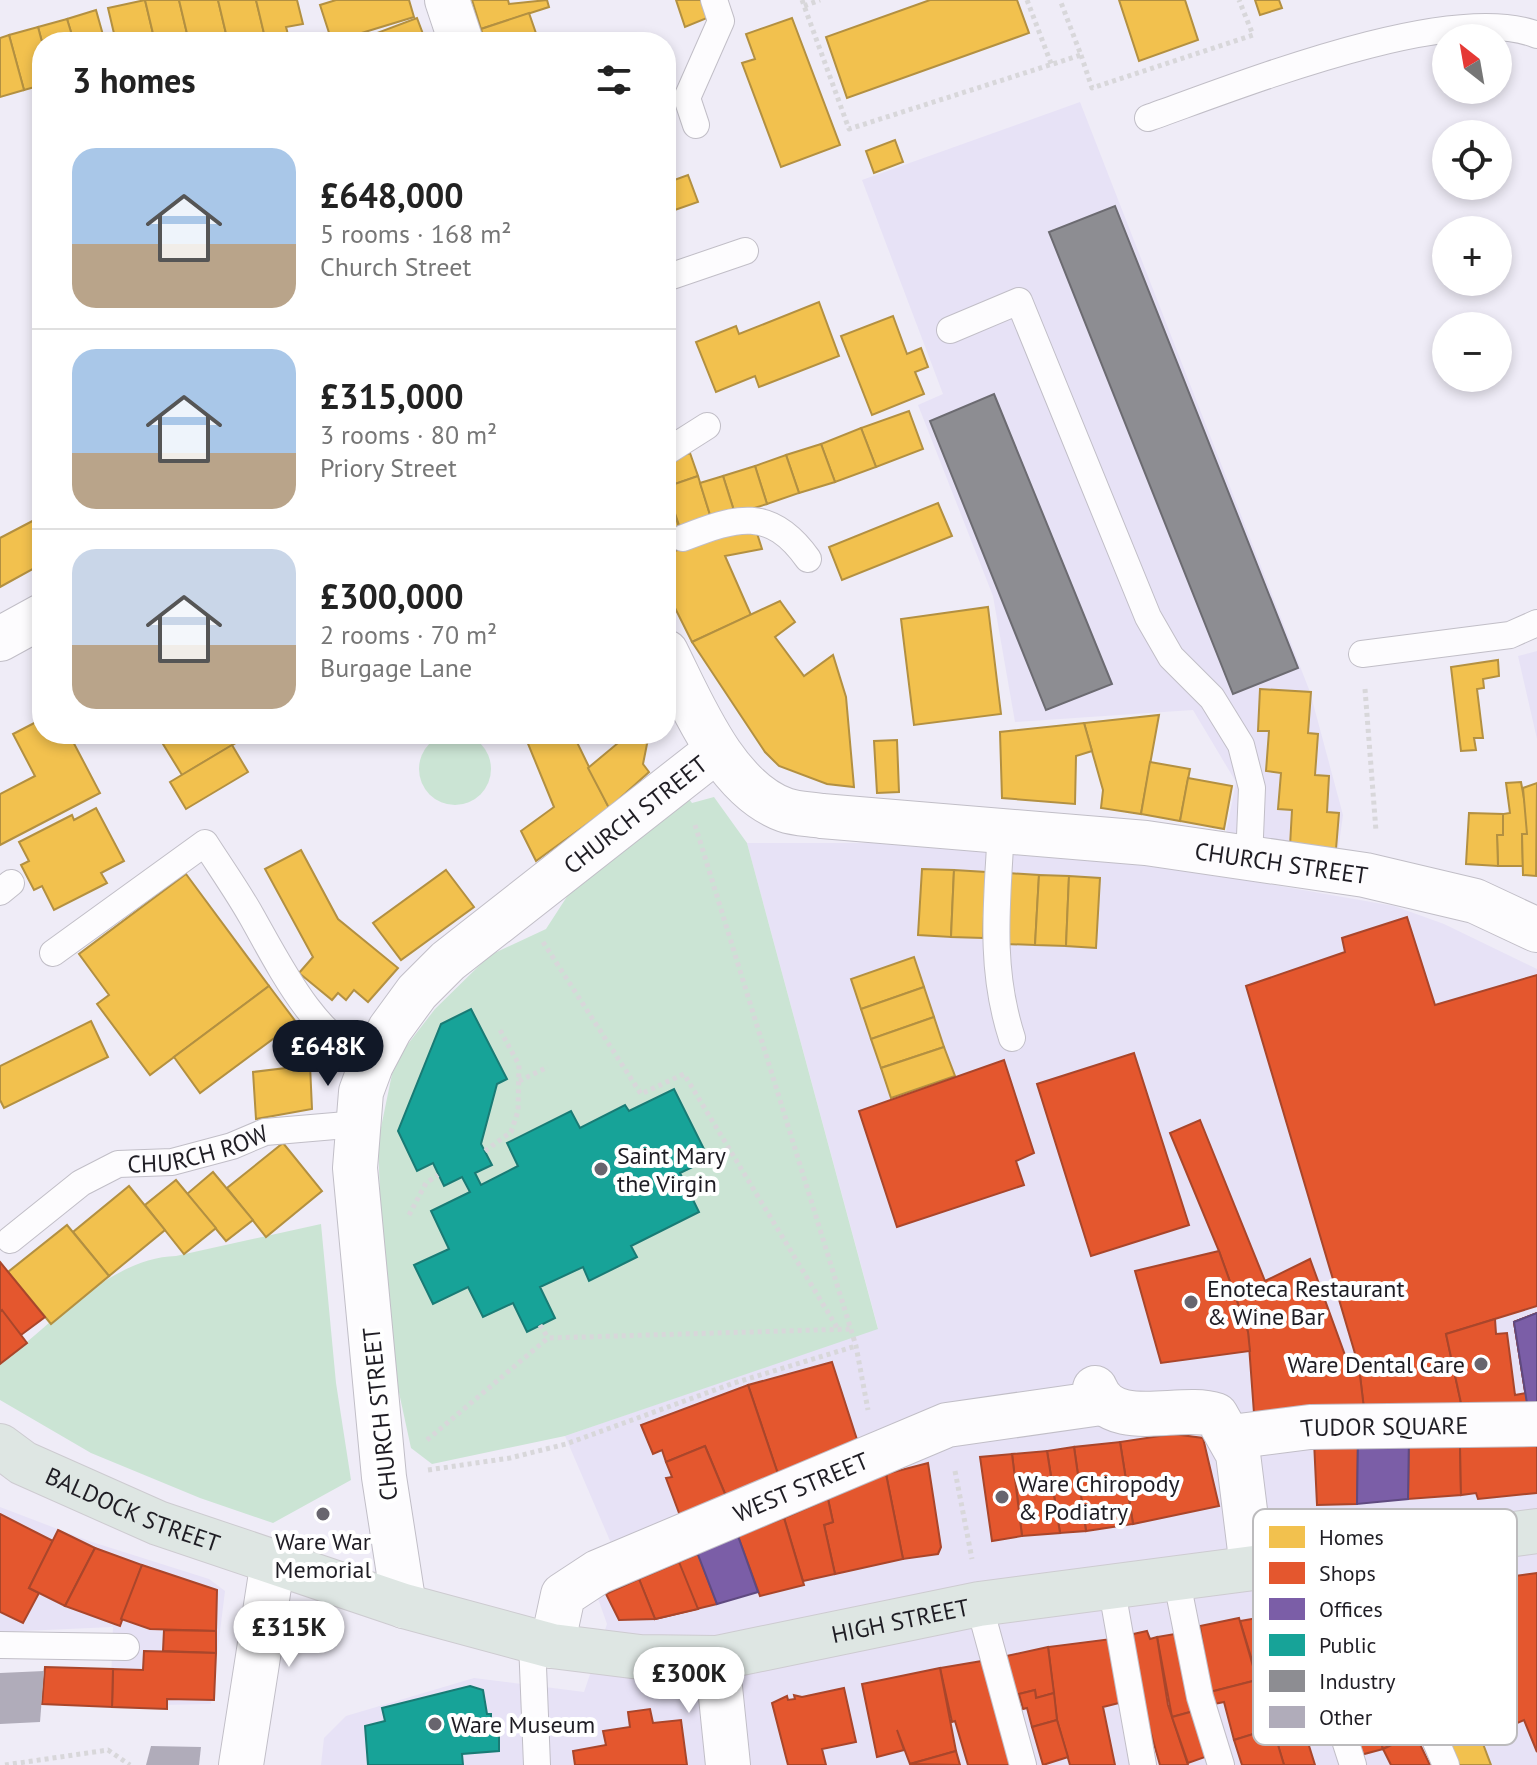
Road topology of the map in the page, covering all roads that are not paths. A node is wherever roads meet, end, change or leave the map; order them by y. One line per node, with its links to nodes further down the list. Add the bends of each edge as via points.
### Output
1 (447, 0): 3 (street)
2 (714, 0): 6 (lane, via 721,21 687,98)
3 (458, 32)
4 (1537, 35): 5 (lane, via 1497,24 1466,24 1359,46)
5 (1148, 118)
6 (696, 125)
7 (745, 251): 8 (lane)
8 (676, 275)
9 (950, 330): 21 (lane, via 1019,301 1148,617 1171,657 1212,698 1241,745 1252,788)
10 (707, 426): 11 (lane)
11 (676, 446)
12 (683, 538): 13 (lane, via 752,518 793,538)
13 (808, 559)
14 (32, 621): 16 (street)
15 (1537, 623): 17 (lane, via 1510,635)
16 (0, 639)
17 (1362, 654)
18 (676, 671): 19 (street)
19 (717, 750): 20 (street, CHURCH STREET, via 749,787 785,810); 25 (street, CHURCH STREET, via 448,961 417,992)
20 (1001, 830): 21 (street, CHURCH STREET, via 1146,843); 24 (lane, via 995,967)
21 (1249, 860): 22 (street, CHURCH STREET, via 1379,878 1475,901)
22 (1537, 930)
23 (53, 953): 25 (lane, via 205,843 285,979 343,1049)
24 (1012, 1038)
25 (371, 1065): 26 (street, CHURCH STREET)
26 (358, 1124): 27 (lane, CHURCH ROW, via 265,1132 172,1162 118,1164 81,1183); 39 (street, CHURCH STREET, via 355,1168 384,1477)
27 (10, 1240)
28 (1537, 1424): 29 (street, TUDOR SQUARE, via 1310,1427)
29 (1231, 1437): 31 (street); 40 (street, WEST STREET, via 1216,1415 1200,1410 1126,1413 1098,1396 947,1425 598,1572 570,1588)
30 (0, 1446): 34 (main road, BALDOCK STREET, via 23,1463 158,1523)
31 (1253, 1513)
32 (1537, 1531): 33 (main road, HIGH STREET)
33 (1517, 1534)
34 (273, 1561): 39 (main road, HIGH STREET); 46 (street)
35 (1253, 1567): 36 (main road, HIGH STREET)
36 (1176, 1577): 37 (main road, HIGH STREET); 51 (lane, via 1200,1697)
37 (1111, 1585): 38 (main road, HIGH STREET); 50 (lane)
38 (979, 1604): 43 (main road, HIGH STREET); 49 (lane)
39 (404, 1606): 40 (main road, HIGH STREET)
40 (542, 1644): 43 (main road, HIGH STREET, via 640,1657); 47 (lane)
41 (0, 1645): 42 (lane)
42 (126, 1647)
43 (717, 1658): 48 (street)
44 (1345, 1745): 52 (lane)
45 (1437, 1745): 53 (lane)
46 (241, 1765)
47 (537, 1765)
48 (728, 1765)
49 (1023, 1765)
50 (1143, 1765)
51 (1221, 1765)
52 (1353, 1765)
53 (1446, 1765)

